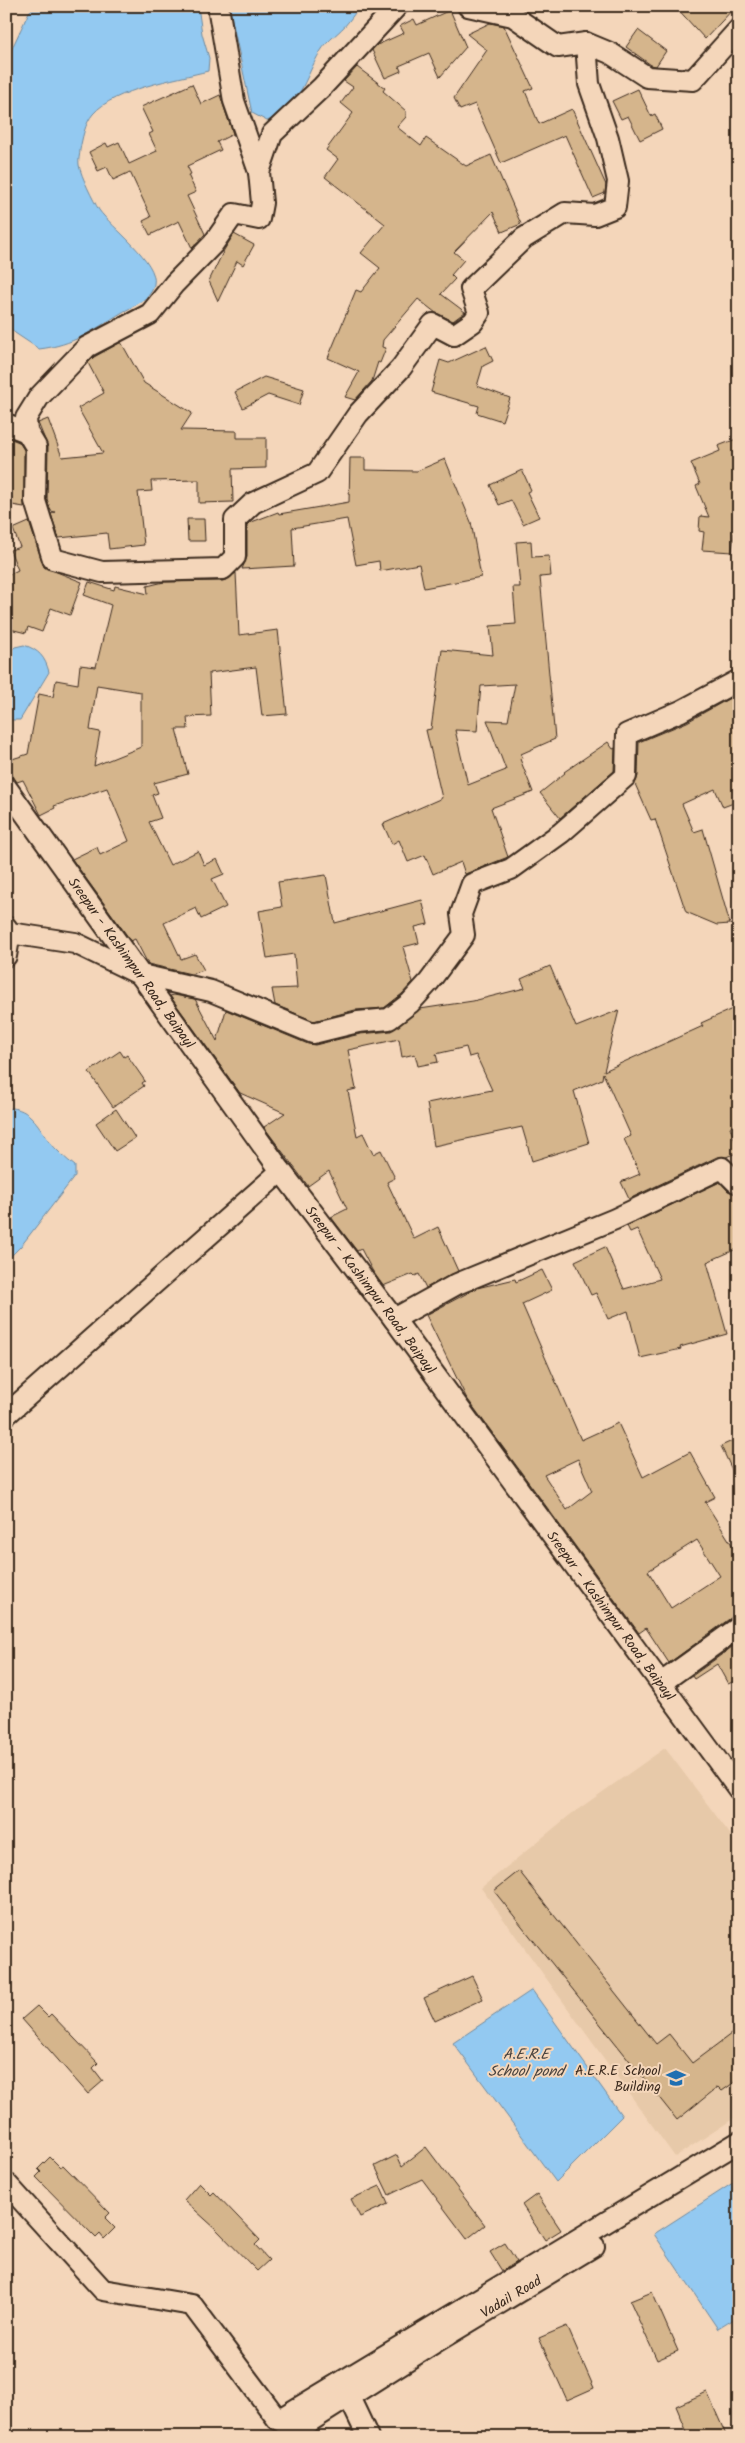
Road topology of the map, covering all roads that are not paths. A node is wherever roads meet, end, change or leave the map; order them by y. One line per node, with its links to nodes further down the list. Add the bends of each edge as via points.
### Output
1 (218, 6): 6 (street, via 234,101)
2 (397, 6): 6 (street, via 322,87 272,134)
3 (468, 6): 5 (street, via 513,16 558,47)
4 (739, 29): 5 (street, via 693,80 647,77 610,53)
5 (586, 43): 8 (street, via 589,84 608,138 618,181 615,207 595,215 565,213 524,238 471,289 479,313 473,322 454,334 433,324 401,368 358,414 317,473 253,503 235,520 235,557 223,569 102,572 53,559 34,502 36,447)
6 (259, 172): 8 (street, via 260,218 234,214 213,244 150,314 88,347 39,397 26,418)
7 (6, 424): 8 (street)
8 (27, 432)
9 (739, 680): 13 (street, via 681,711 627,734 626,776 560,833 511,869 472,884 461,914 464,935 429,982 389,1019 358,1022 313,1033 211,991)
10 (6, 788): 13 (street, Sreepur - Kashimpur Road, Baipayl)
11 (8, 930): 12 (street); 13 (street, via 75,943)
12 (6, 956)
13 (141, 974): 14 (street, Sreepur - Kashimpur Road, Baipayl)
14 (281, 1171): 16 (street, Sreepur - Kashimpur Road, Baipayl); 17 (street)
15 (739, 1181): 16 (street, via 736,1182 722,1168 615,1218 457,1284)
16 (394, 1319): 19 (street, Sreepur - Kashimpur Road, Baipayl)
17 (6, 1414)
18 (739, 1627): 19 (street)
19 (661, 1683): 20 (street, Sreepur - Kashimpur Road, Baipayl)
20 (739, 1790)
21 (739, 2142): 23 (street, via 278,2420 192,2305 103,2290)
22 (739, 2158): 24 (street, Vadail Road)
23 (6, 2183)
24 (349, 2397): 25 (street, Vadail Road); 26 (street)
25 (285, 2437)
26 (368, 2437)

